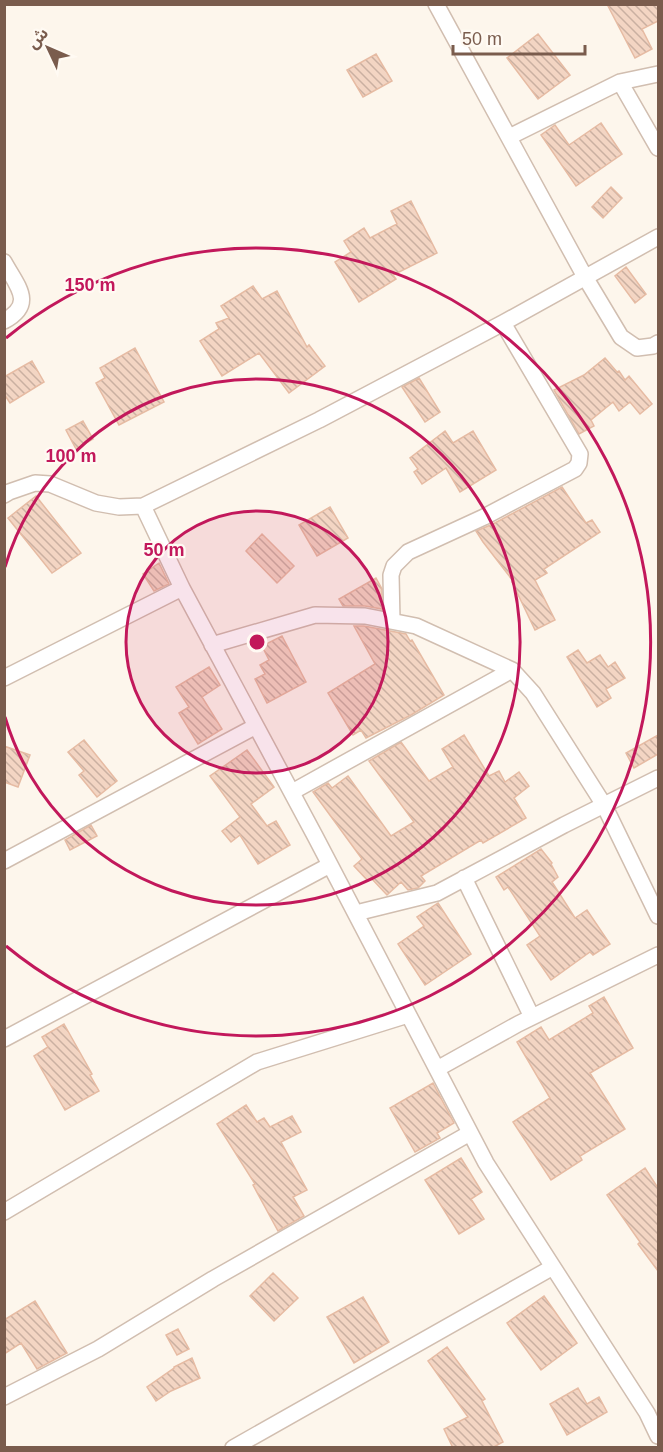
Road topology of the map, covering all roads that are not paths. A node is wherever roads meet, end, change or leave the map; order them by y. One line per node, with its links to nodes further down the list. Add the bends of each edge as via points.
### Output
1 (436, 4): 4 (street)
2 (658, 74): 3 (street)
3 (620, 82): 4 (street); 5 (street)
4 (509, 137): 8 (street)
5 (658, 148)
6 (658, 237): 8 (street)
7 (4, 262): 9 (street, via 22,297 21,307)
8 (585, 278): 10 (street); 11 (street, via 621,337 637,348)
9 (4, 321)
10 (503, 323): 13 (street, via 319,420); 15 (street, via 580,454 579,463 575,469 484,517 408,552 391,575)
11 (658, 344)
12 (4, 495): 13 (street, via 35,483 50,484 96,503)
13 (143, 506): 14 (street)
14 (182, 588): 16 (street); 18 (street)
15 (392, 621): 16 (street, via 315,615); 17 (street, via 416,626)
16 (212, 645): 19 (street)
17 (512, 670): 21 (street); 22 (street, via 533,693)
18 (4, 678)
19 (256, 726): 21 (street); 23 (street)
20 (658, 778): 22 (street)
21 (292, 792): 24 (street)
22 (604, 805): 25 (street); 27 (street)
23 (4, 861)
24 (330, 865): 26 (street); 31 (street)
25 (464, 878): 26 (street, via 437,892); 30 (street)
26 (356, 913): 29 (street)
27 (658, 916)
28 (658, 955): 30 (street)
29 (408, 1015): 32 (street); 34 (street, via 257,1062)
30 (532, 1017): 32 (street)
31 (4, 1039)
32 (437, 1069): 33 (street)
33 (470, 1133): 35 (street); 36 (street, via 98,1349)
34 (4, 1212)
35 (553, 1267): 37 (street); 38 (street)
36 (4, 1397)
37 (658, 1436)
38 (233, 1448)

